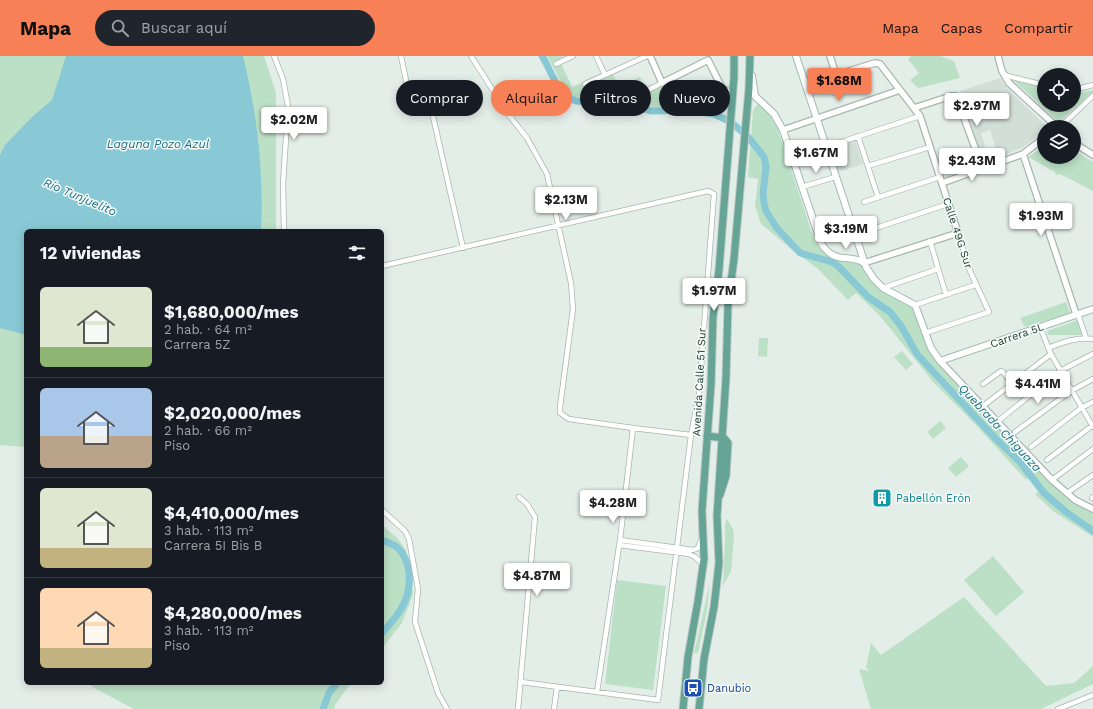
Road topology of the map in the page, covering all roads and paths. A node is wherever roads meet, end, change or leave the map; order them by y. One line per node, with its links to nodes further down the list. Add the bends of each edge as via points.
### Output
1 (274, 56): 52 (street, via 283,78 288,106 283,184)
2 (401, 56): 56 (street, via 407,85 414,92 429,99)
3 (471, 56): 51 (street, via 508,114 527,138 547,174)
4 (573, 56): 14 (street)
5 (596, 56): 15 (street)
6 (647, 56): 15 (street)
7 (650, 56): 19 (street)
8 (734, 56): 27 (main road, Avenida Calle 51 Sur)
9 (796, 56): 23 (main road)
10 (830, 56): 16 (street)
11 (998, 56): 17 (street)
12 (750, 57): 34 (main road, via 754,94 774,114); 88 (main road, via 734,262 728,305)
13 (707, 58): 20 (street); 21 (street)
14 (556, 64)
15 (605, 75): 18 (street)
16 (836, 75): 23 (street); 26 (street, Calle 49G Sur, via 877,62)
17 (1004, 75): 22 (street); 32 (street, via 1013,87)
18 (594, 80)
19 (661, 80)
20 (667, 80)
21 (718, 80)
22 (1037, 83)
23 (805, 85): 31 (main road)
24 (1093, 85): 25 (street)
25 (1081, 88)
26 (900, 90): 29 (street, Calle 49G Sur); 31 (street)
27 (732, 94): 87 (main road, Avenida Calle 51 Sur, via 713,317)
28 (1093, 96): 33 (street)
29 (914, 108): 30 (street, Calle 49G Sur); 42 (street, via 956,96 978,156 986,162)
30 (920, 116): 35 (street); 38 (street, Calle 49G Sur)
31 (816, 119): 34 (street); 37 (main road)
32 (1050, 120)
33 (1066, 120)
34 (783, 130): 47 (main road)
35 (858, 136): 37 (street); 43 (street)
36 (1037, 143): 40 (street)
37 (826, 147): 44 (main road)
38 (930, 147): 43 (street); 45 (street, Calle 49G Sur)
39 (1081, 147): 41 (street)
40 (1022, 154): 42 (street); 65 (street)
41 (1093, 155)
42 (998, 164): 46 (street)
43 (868, 166): 48 (street)
44 (836, 176): 47 (street); 54 (main road)
45 (940, 177): 46 (street, Calle 49G Sur); 48 (street)
46 (942, 183): 50 (street, Calle 49G Sur)
47 (802, 188): 57 (main road, via 819,240 826,250 835,256 856,259)
48 (878, 197): 49 (street)
49 (864, 202)
50 (948, 204): 53 (street, Calle 49G Sur); 54 (street)
51 (558, 226): 56 (street); 84 (street, via 571,282 573,309 560,413 569,419); 86 (street, via 708,192 714,194 699,394)
52 (284, 229)
53 (958, 232): 55 (street); 60 (street, Calle 49G Sur)
54 (855, 234): 57 (main road)
55 (930, 241): 57 (street); 59 (street)
56 (463, 248): 58 (street)
57 (864, 263): 61 (main road, via 871,276)
58 (384, 266)
59 (938, 269): 61 (street); 62 (street)
60 (975, 285): 62 (street); 67 (street, Calle 49G Sur, via 989,312)
61 (883, 288): 63 (main road)
62 (946, 295): 63 (street)
63 (915, 305): 67 (main road)
64 (1093, 309): 65 (main road, Carrera 5L)
65 (1077, 314): 66 (main road, Carrera 5L); 68 (street)
66 (1040, 327): 70 (street); 73 (main road, Carrera 5L)
67 (925, 333): 73 (main road, via 930,348)
68 (1086, 338): 69 (street); 70 (street, via 1065,341)
69 (1093, 339)
70 (1048, 348): 71 (street)
71 (1051, 354): 74 (street); 77 (street)
72 (1093, 354): 74 (street)
73 (940, 361): 80 (street)
74 (1060, 371): 78 (street); 82 (street)
75 (1093, 379): 78 (street)
76 (983, 384): 77 (street, via 1001,371)
77 (1012, 384): 80 (street)
78 (1071, 391): 81 (street); 85 (street)
79 (1093, 402): 81 (street)
80 (983, 406): 82 (street)
81 (1081, 408): 83 (street); 89 (street)
82 (997, 422): 93 (street)
83 (1093, 426): 91 (street)
84 (633, 428): 86 (street); 99 (street)
85 (1015, 432)
86 (691, 435): 100 (street)
87 (707, 436): 88 (main road); 98 (main road, Avenida Calle 51 Sur)
88 (722, 437): 111 (main road, via 728,440 726,481 718,503 718,573)
89 (1031, 447)
90 (1093, 449): 93 (street)
91 (1047, 460)
92 (1093, 475): 94 (street)
93 (1052, 480): 94 (street)
94 (1067, 493): 96 (street, via 1082,505)
95 (519, 497): 102 (street, via 535,517)
96 (1093, 509)
97 (384, 512): 107 (street, via 406,531 409,539 418,589 415,622 438,693)
98 (703, 526): 100 (street, via 698,548); 101 (main road, Avenida Calle 51 Sur)
99 (619, 542): 100 (street); 104 (street)
100 (677, 550): 101 (street, via 692,555); 104 (street, via 658,700)
101 (704, 564): 110 (main road, Avenida Calle 51 Sur, via 688,657)
102 (521, 682): 103 (street); 108 (street)
103 (557, 687): 104 (street); 109 (street)
104 (597, 692)
105 (1093, 695): 106 (street)
106 (1065, 707): 112 (street)
107 (447, 709)
108 (518, 709)
109 (554, 709)
110 (683, 709)
111 (699, 709)
112 (1058, 709)

